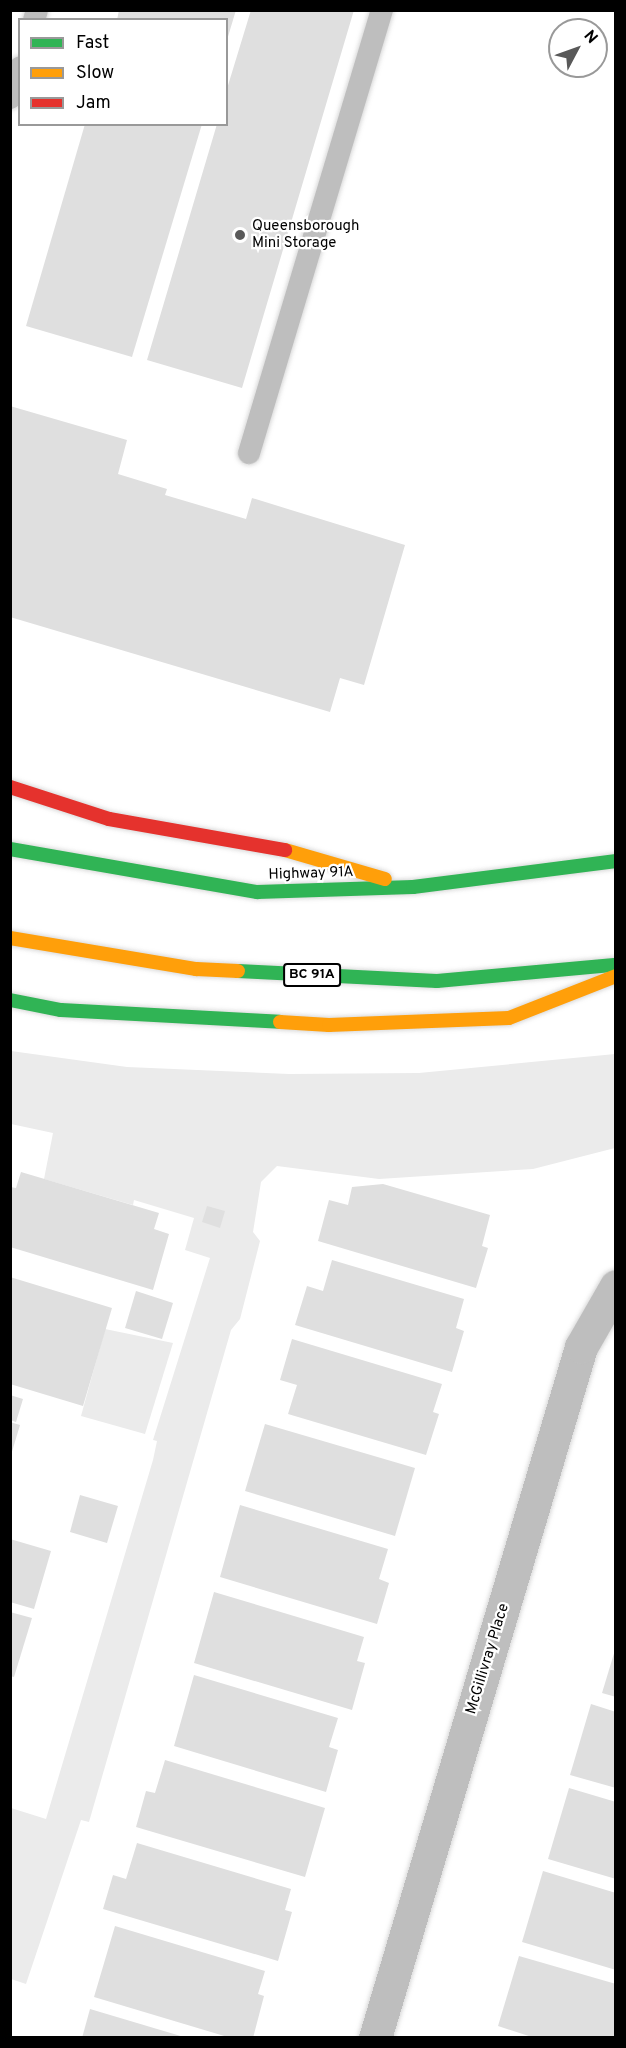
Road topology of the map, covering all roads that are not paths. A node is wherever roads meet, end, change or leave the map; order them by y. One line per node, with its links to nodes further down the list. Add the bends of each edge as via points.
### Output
1 (382, 10): 4 (lane)
2 (18, 74): 3 (lane)
3 (10, 98)
4 (249, 453)
5 (10, 788): 8 (highway, via 109,819 273,846)
6 (10, 849): 8 (highway, Highway 91A, via 258,892)
7 (615, 861): 8 (highway, Highway 91A)
8 (413, 887)
9 (10, 938): 10 (highway, BC 91A, via 196,969 436,981)
10 (615, 964)
11 (615, 976): 12 (highway, via 509,1018 485,1019 329,1025 61,1010)
12 (10, 1000)
13 (615, 1286): 14 (street, McGillivray Place, via 581,1347)
14 (375, 2037)

